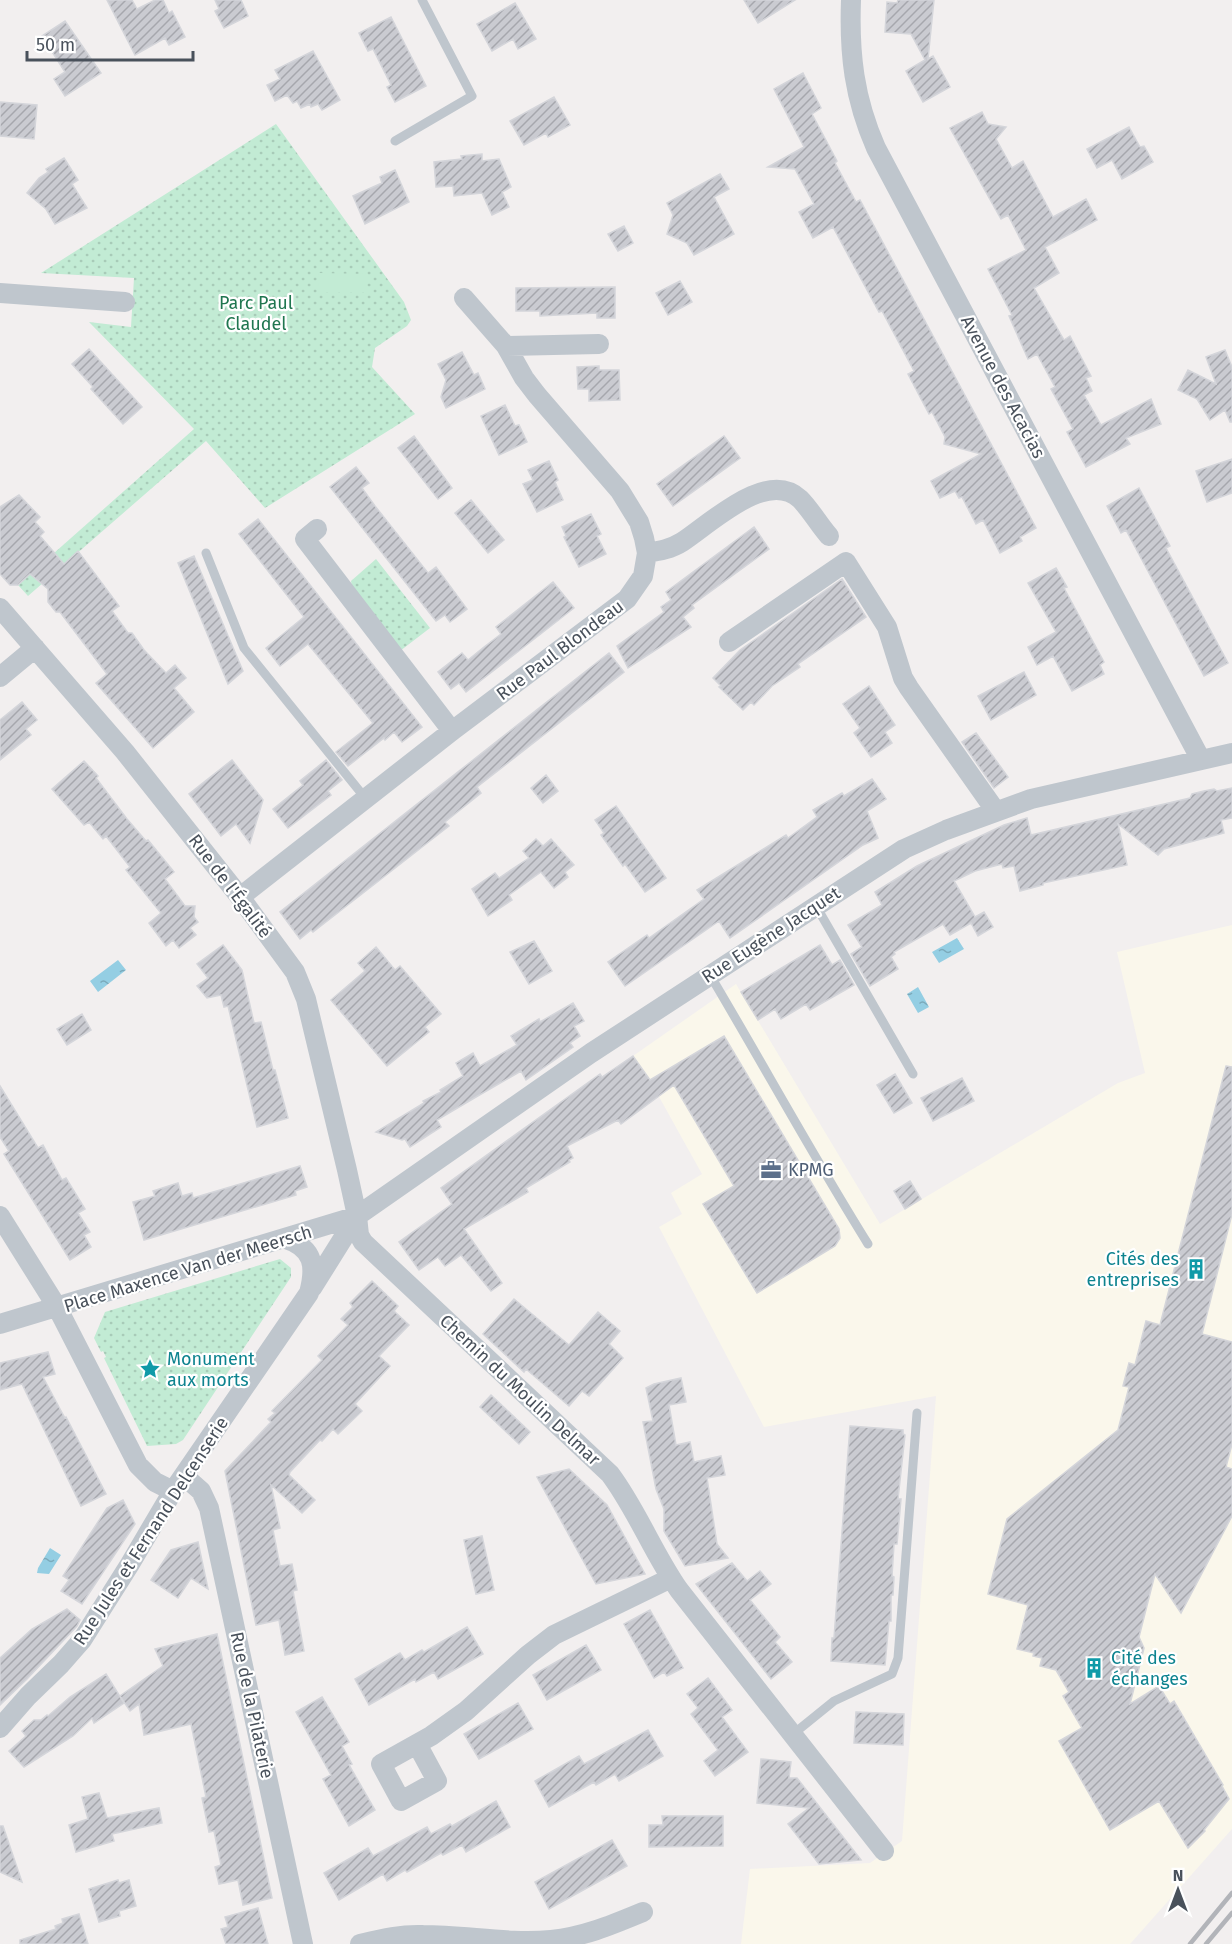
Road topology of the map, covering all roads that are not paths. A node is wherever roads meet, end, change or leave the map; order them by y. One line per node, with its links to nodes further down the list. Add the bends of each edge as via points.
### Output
1 (422, 0): 3 (lane, via 472,96)
2 (851, 0): 19 (street, Avenue des Acacias, via 855,83 876,148)
3 (395, 141)
4 (0, 293): 6 (street)
5 (464, 298): 8 (street)
6 (125, 302)
7 (599, 344): 8 (street)
8 (507, 346): 12 (street, via 524,378 620,491 644,538)
9 (317, 529): 17 (street, via 305,539)
10 (828, 536): 12 (street, via 799,498 782,490 764,490 677,545)
11 (206, 554): 20 (lane, via 244,648)
12 (647, 554): 17 (street, Rue Paul Blondeau, via 643,576 627,599)
13 (0, 608): 15 (street, Rue de l'Égalité)
14 (729, 642): 21 (street, via 846,562 887,627 909,688)
15 (35, 648): 16 (street); 22 (street, Rue de l'Égalité, via 125,752)
16 (0, 676)
17 (452, 731): 20 (street, Rue Paul Blondeau)
18 (1232, 753): 19 (street, Rue Eugène Jacquet)
19 (1201, 760): 21 (street, Rue Eugène Jacquet)
20 (366, 799): 22 (street, Rue Paul Blondeau)
21 (995, 810): 23 (street, Rue Eugène Jacquet, via 904,849)
22 (240, 897): 27 (street, Rue de l'Égalité, via 295,972 306,999)
23 (816, 906): 24 (street, Rue Eugène Jacquet); 25 (lane)
24 (710, 975): 27 (street, Rue Eugène Jacquet); 29 (lane)
25 (913, 1074)
26 (0, 1216): 31 (street)
27 (357, 1216): 28 (street, Place Maxence Van der Meersch); 30 (street, Rue Jules et Fernand Delcenserie); 35 (street, Chemin du Moulin Delmar, via 363,1242 610,1474)
28 (286, 1239): 30 (street, via 304,1248 310,1258 313,1278); 31 (street, Place Maxence Van der Meersch)
29 (868, 1244)
30 (309, 1293): 34 (street, Rue Jules et Fernand Delcenserie)
31 (57, 1307): 32 (street); 34 (street, Place Maxence Van der Meersch, via 138,1465 155,1482)
32 (0, 1324)
33 (917, 1413): 37 (lane, via 897,1658 892,1674 834,1701)
34 (178, 1483): 36 (street, Rue Jules et Fernand Delcenserie, via 82,1640); 41 (street, Rue de la Pilaterie, via 201,1491 209,1508)
35 (670, 1578): 37 (street, Chemin du Moulin Delmar); 38 (street, via 554,1635 466,1712)
36 (0, 1728)
37 (792, 1735): 39 (street, Chemin du Moulin Delmar)
38 (417, 1744)
39 (884, 1851)
40 (643, 1912): 42 (street, via 605,1928 554,1940 422,1935 387,1937)
41 (303, 1944)
42 (360, 1944)

